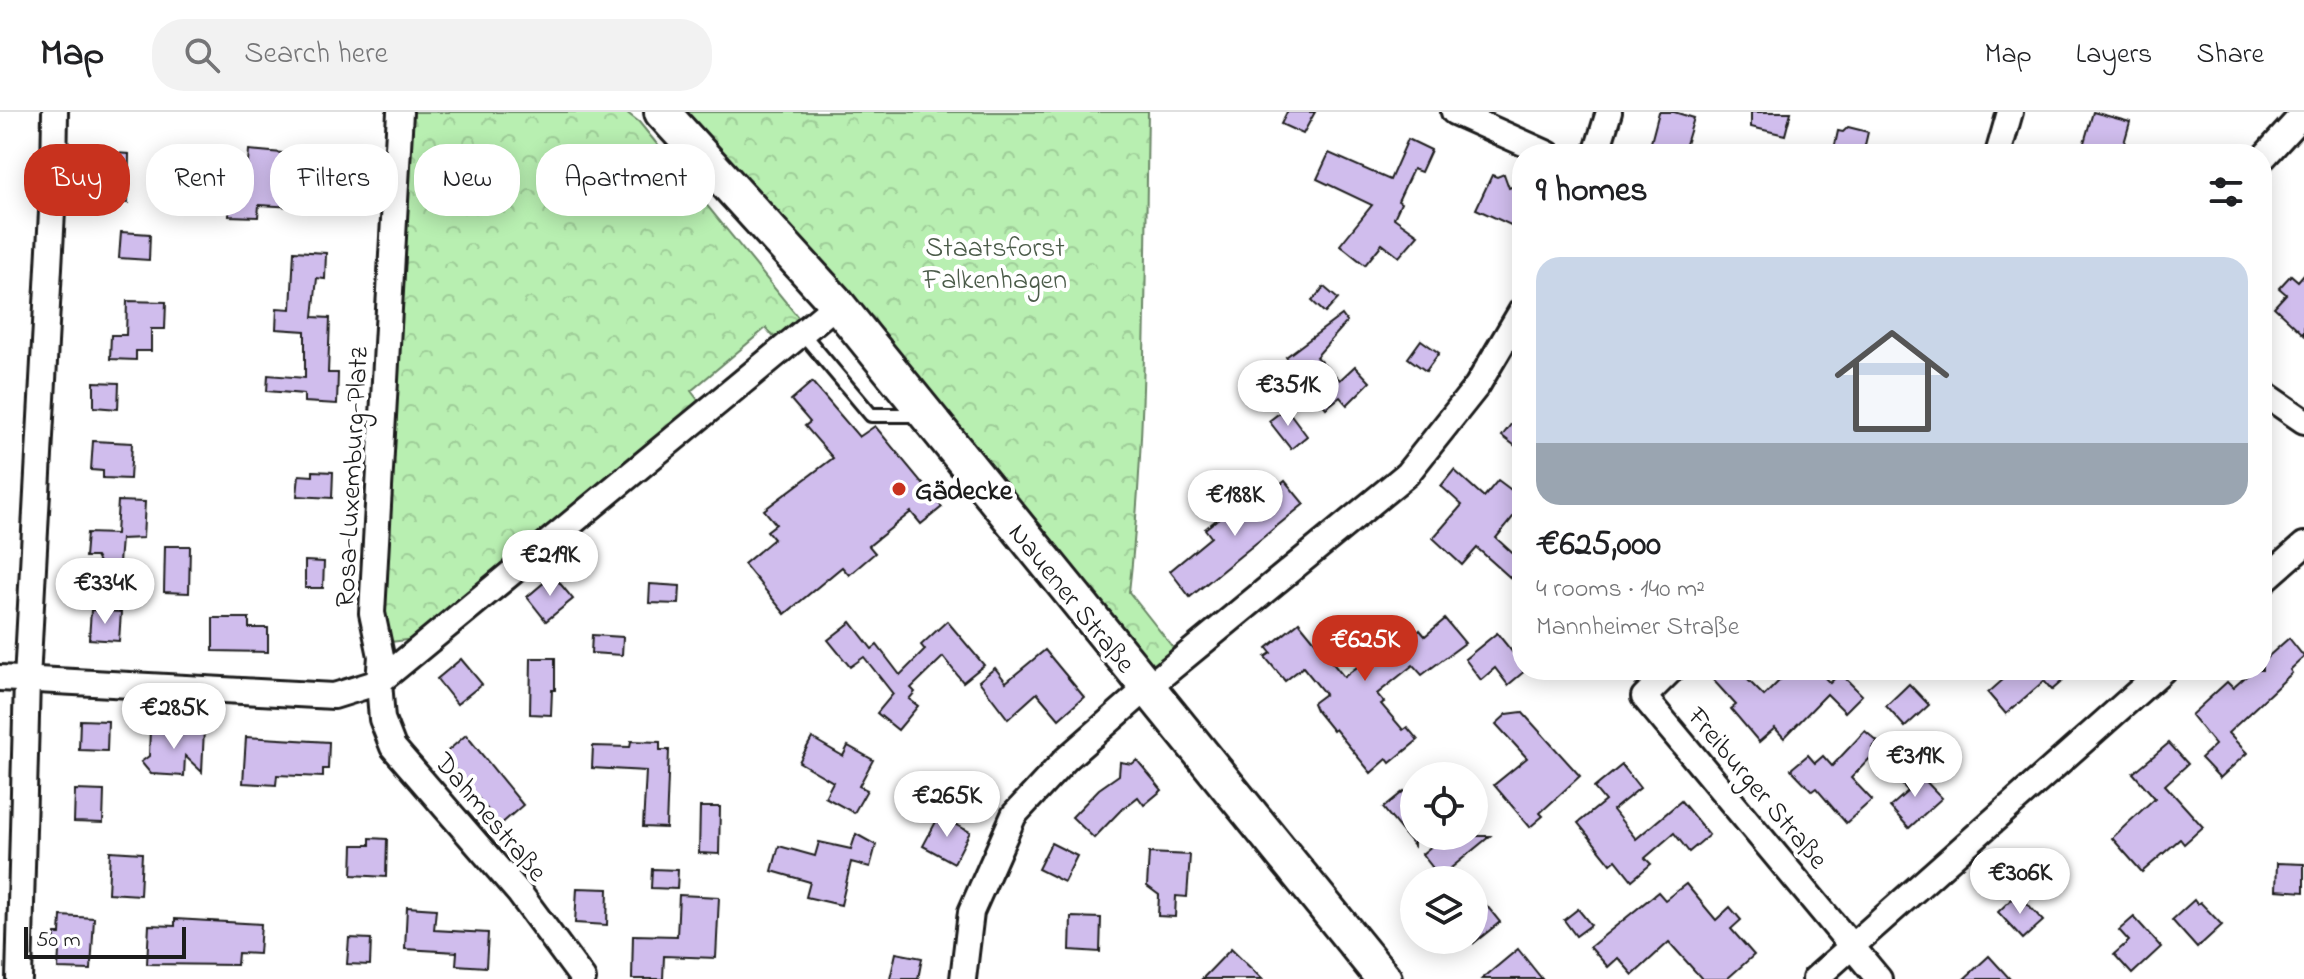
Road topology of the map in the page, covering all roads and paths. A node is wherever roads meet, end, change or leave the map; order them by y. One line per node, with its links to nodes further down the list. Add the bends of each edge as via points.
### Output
1 (55, 112): 21 (street)
2 (400, 112): 24 (street, Rosa-Luxemburg-Platz, via 372,613 381,656)
3 (662, 112): 12 (main road, Nauener Straße)
4 (1454, 112): 8 (street)
5 (1609, 112): 9 (street)
6 (2010, 112): 10 (street)
7 (2304, 113): 11 (street)
8 (1526, 144)
9 (1599, 144)
10 (2001, 144)
11 (2272, 148)
12 (837, 304): 14 (street); 16 (main road, Nauener Straße)
13 (1512, 327): 25 (street, via 1477,386 1407,474)
14 (803, 334): 16 (lane, via 871,415); 24 (street)
15 (2272, 399): 17 (street)
16 (926, 415): 25 (main road, Nauener Straße)
17 (2304, 421)
18 (2304, 545): 19 (street)
19 (2272, 573)
20 (0, 678): 21 (street)
21 (27, 680): 24 (street, via 334,696); 27 (street)
22 (1661, 680): 26 (street, Freiburger Straße, via 1644,697)
23 (2152, 680): 26 (street)
24 (379, 682): 28 (street, Dahmestraße, via 382,719 393,747 520,894)
25 (1147, 688): 29 (street, via 1066,759 1014,815 971,912); 30 (main road, Nauener Straße)
26 (1852, 945): 31 (street); 32 (street)
27 (19, 979)
28 (583, 979)
29 (963, 979)
30 (1384, 979)
31 (1815, 979)
32 (1879, 979)

